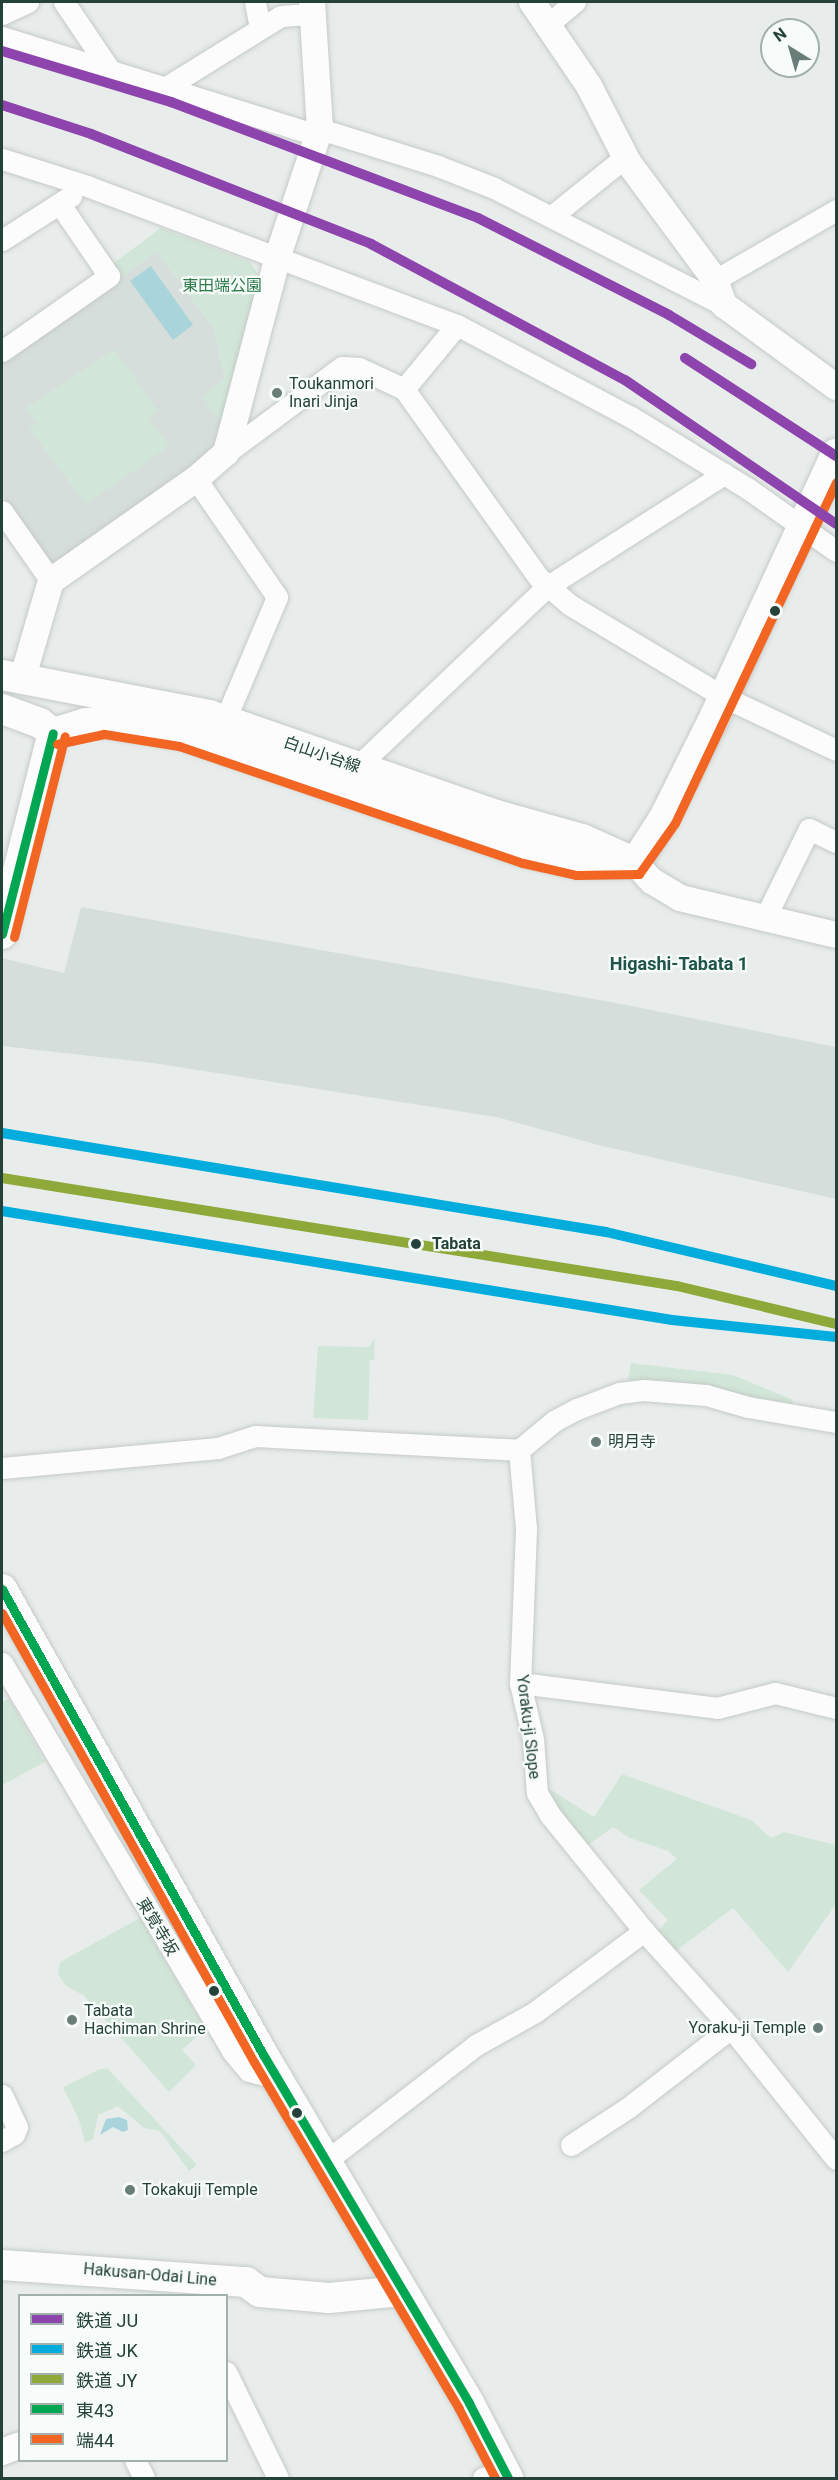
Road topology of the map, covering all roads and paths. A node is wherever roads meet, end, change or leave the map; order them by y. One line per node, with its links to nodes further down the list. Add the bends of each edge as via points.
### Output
1 (28, 2): 7 (street)
2 (64, 2): 11 (street)
3 (255, 2): 9 (street)
4 (532, 2): 8 (street)
5 (575, 2): 8 (street)
6 (313, 8): 9 (street, via 281,16); 13 (street)
7 (2, 14)
8 (546, 26): 14 (street, via 594,94)
9 (260, 27): 12 (street)
10 (2, 37): 11 (street)
11 (109, 69): 12 (street)
12 (168, 86): 13 (street)
13 (319, 132): 19 (street, via 438,166); 21 (street)
14 (625, 157): 19 (street); 22 (street)
15 (2, 159): 16 (street)
16 (87, 186): 17 (street); 21 (street)
17 (59, 203): 20 (street); 25 (street, via 110,276)
18 (837, 210): 22 (street)
19 (552, 216): 23 (street)
20 (2, 240)
21 (278, 256): 24 (street); 28 (street)
22 (715, 280): 23 (street)
23 (724, 305): 26 (street)
24 (457, 325): 27 (street); 30 (street, via 621,412)
25 (2, 351)
26 (837, 387)
27 (404, 389): 28 (street, via 359,368 342,367); 36 (street)
28 (226, 453): 31 (street)
29 (837, 454): 33 (main road)
30 (724, 474): 33 (street); 36 (street)
31 (196, 480): 35 (street); 40 (street, via 277,597)
32 (2, 511): 35 (street)
33 (803, 526): 34 (street); 38 (main road)
34 (837, 551)
35 (51, 581): 37 (street)
36 (548, 586): 38 (street, via 570,605); 43 (street)
37 (12, 678): 40 (main road, 白山小台線, via 173,705)
38 (724, 697): 42 (street); 45 (main road, via 664,818)
39 (2, 709): 41 (main road, via 40,723)
40 (225, 720): 43 (main road, 白山小台線)
41 (53, 733): 45 (main road, 白山小台線, via 85,723 105,722 182,734 483,838 577,863); 47 (main road)
42 (837, 750)
43 (357, 767): 45 (main road, 白山小台線, via 496,815 582,839)
44 (837, 842): 46 (street, via 809,829)
45 (635, 863): 46 (street, via 652,881 680,898)
46 (765, 918): 48 (street)
47 (2, 934)
48 (837, 935)
49 (837, 1422): 50 (street, via 748,1407 706,1395 643,1390 578,1409 554,1422)
50 (519, 1450): 51 (street, via 255,1436 218,1448); 54 (street, Yoraku-ji Slope, via 525,1529)
51 (2, 1468)
52 (2, 1589): 58 (main road)
53 (2, 1663): 58 (street, 東覚寺坂, via 232,2051)
54 (520, 1683): 55 (street, via 717,1708 775,1693); 56 (street, Yoraku-ji Slope, via 533,1739 535,1783 542,1804)
55 (837, 1708)
56 (644, 1931): 57 (street, Yoraku-ji Slope); 63 (street, via 535,2012 476,2045)
57 (731, 2028): 61 (street, via 629,2107); 62 (street, Yoraku-ji Slope)
58 (263, 2074): 63 (main road)
59 (2, 2095): 60 (street, via 18,2127)
60 (2, 2140)
61 (571, 2145)
62 (837, 2159)
63 (326, 2161): 66 (main road)
64 (2, 2265): 65 (main road, Hakusan-Odai Line)
65 (215, 2288): 66 (main road, Hakusan-Odai Line, via 246,2282 260,2292 329,2298)
66 (402, 2291): 71 (main road)
67 (228, 2376): 73 (street)
68 (18, 2446): 69 (street)
69 (2, 2452)
70 (136, 2462): 72 (street)
71 (498, 2476)
72 (144, 2478)
73 (278, 2478)

